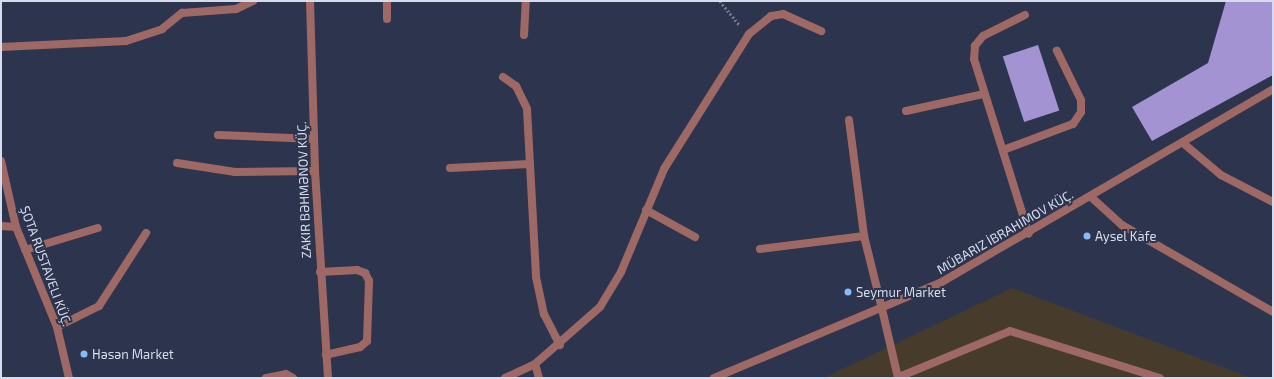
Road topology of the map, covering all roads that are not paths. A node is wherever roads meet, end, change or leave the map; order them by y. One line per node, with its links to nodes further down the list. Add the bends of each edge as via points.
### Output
1 (252, 1): 9 (street, via 236,9 182,13 162,29 126,41)
2 (310, 1): 17 (street, ZAKIR BƏHMƏNOV KÜÇ.)
3 (387, 1): 6 (street)
4 (526, 1): 8 (street)
5 (1025, 15): 13 (street, via 983,36 975,46 974,59)
6 (387, 19)
7 (821, 32): 27 (street, via 783,14 771,16 749,34 664,170)
8 (524, 35)
9 (1, 47)
10 (1057, 51): 19 (street, via 1081,100 1081,112 1073,124)
11 (503, 78): 22 (street, via 523,96)
12 (1273, 89): 18 (street, MÜBARIZ İBRAHIMOV KÜÇ.)
13 (984, 94): 14 (street); 19 (street)
14 (906, 111)
15 (849, 120): 33 (street)
16 (218, 135): 17 (street)
17 (314, 140): 24 (street, ZAKIR BƏHMƏNOV KÜÇ.)
18 (1183, 143): 25 (street, MÜBARIZ İBRAHIMOV KÜÇ.); 26 (street, via 1221,175)
19 (1003, 150): 32 (street)
20 (1, 161): 29 (street, ŞOTA RUSTAVELI KÜÇ.)
21 (176, 163): 24 (street, via 235,172)
22 (529, 164): 23 (street); 41 (street, via 539,298)
23 (450, 168)
24 (315, 171): 37 (street, ZAKIR BƏHMƏNOV KÜÇ.)
25 (1091, 197): 32 (street, MÜBARIZ İBRAHIMOV KÜÇ.); 39 (street, via 1122,225)
26 (1273, 202)
27 (646, 210): 34 (street); 41 (street, via 609,295)
28 (1, 226): 29 (street)
29 (16, 227): 36 (street, ŞOTA RUSTAVELI KÜÇ.)
30 (98, 228): 36 (street)
31 (146, 233): 40 (street, via 99,306)
32 (1029, 234): 38 (street, MÜBARIZ İBRAHIMOV KÜÇ., via 940,283)
33 (864, 236): 35 (street); 38 (street)
34 (695, 237)
35 (760, 249)
36 (25, 250): 40 (street, ŞOTA RUSTAVELI KÜÇ.)
37 (320, 272): 42 (street, ZAKIR BƏHMƏNOV KÜÇ.); 42 (street, via 357,270 365,273 369,280 367,341 360,347)
38 (882, 308): 44 (street); 51 (street, MÜBARIZ İBRAHIMOV KÜÇ.)
39 (1273, 312)
40 (57, 328): 45 (street, ŞOTA RUSTAVELI KÜÇ.)
41 (560, 345): 43 (street)
42 (326, 355): 48 (street, ZAKIR BƏHMƏNOV KÜÇ.)
43 (535, 364): 49 (street); 50 (street)
44 (898, 377): 52 (street, via 1010,331)
45 (68, 378)
46 (266, 378): 47 (street, via 286,374)
47 (293, 378)
48 (328, 378)
49 (505, 378)
50 (539, 378)
51 (714, 378)
52 (1160, 378)

